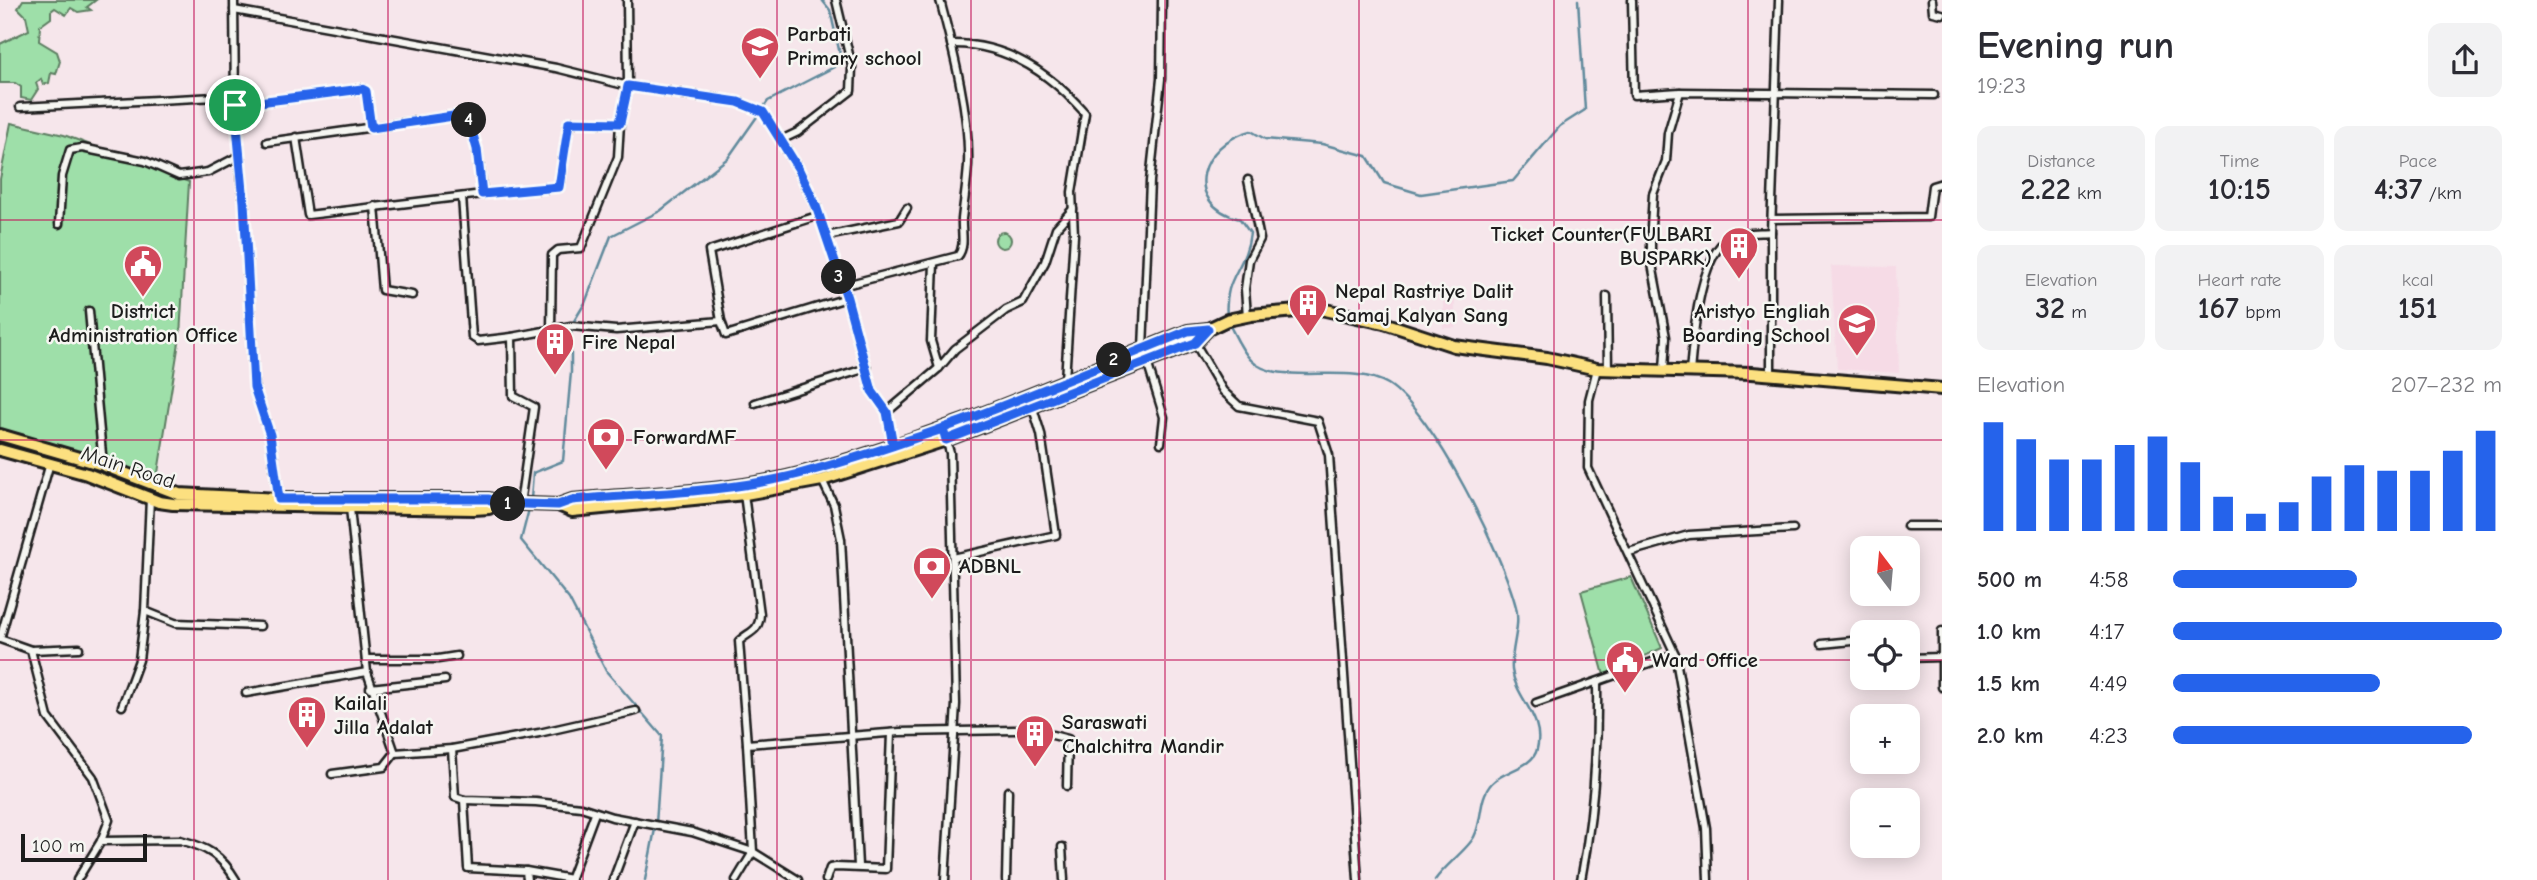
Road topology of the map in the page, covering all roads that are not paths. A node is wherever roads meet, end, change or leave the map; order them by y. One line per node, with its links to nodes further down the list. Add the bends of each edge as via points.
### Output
1 (234, 0): 9 (street)
2 (627, 0): 12 (street)
3 (836, 0): 22 (street, via 852,67 851,91)
4 (940, 0): 11 (street)
5 (1162, 0): 49 (street)
6 (1632, 0): 13 (street, via 1634,95)
7 (1779, 0): 14 (street)
8 (1932, 0): 10 (street, via 1933,12)
9 (234, 9): 12 (street, via 556,68); 16 (street)
10 (1942, 15)
11 (951, 44): 31 (street, via 976,44 1010,53 1066,91 1085,113); 37 (street, via 968,164 962,250 958,256)
12 (628, 86): 19 (street); 22 (street, via 738,102 763,112)
13 (1680, 92): 14 (street); 53 (street, via 1653,194 1651,226 1651,259 1666,337)
14 (1776, 94): 15 (street); 33 (street)
15 (1934, 95)
16 (236, 96): 17 (street); 18 (street)
17 (235, 105): 20 (street, via 362,89); 24 (street)
18 (20, 107)
19 (620, 123): 27 (street, via 569,122 559,187); 45 (street, via 618,157 581,248 552,255)
20 (371, 128): 21 (street); 27 (street, via 467,114)
21 (296, 137): 23 (street); 29 (street, via 308,215)
22 (781, 140): 32 (street)
23 (267, 142)
24 (239, 156): 34 (street, via 208,172 179,176 145,161 82,148 70,150 62,176); 71 (street, via 254,387 270,435)
25 (1248, 180): 43 (street, via 1260,239 1249,260)
26 (1942, 183): 33 (street, via 1932,186 1930,214 1924,218)
27 (482, 194): 28 (street)
28 (462, 197): 29 (street); 47 (street, via 472,337 478,341)
29 (375, 206): 39 (street, via 382,290)
30 (907, 208): 36 (street, via 899,221)
31 (1073, 209): 51 (street, via 1056,229 1045,262 1023,302 955,349); 56 (street)
32 (817, 216): 36 (street); 44 (street, via 709,251)
33 (1772, 219): 35 (street)
34 (59, 223)
35 (1771, 232): 54 (street, via 1732,236 1717,249 1696,313); 55 (street)
36 (827, 236): 38 (street)
37 (934, 262): 38 (street); 51 (street, via 931,341)
38 (842, 286): 41 (street)
39 (412, 295)
40 (1607, 296): 52 (street)
41 (847, 298): 44 (street, via 726,335); 50 (street)
42 (89, 311): 67 (street)
43 (1247, 316): 46 (main road); 52 (main road, via 1321,309 1454,346)
44 (721, 321): 45 (street, via 616,330)
45 (551, 329): 47 (street)
46 (1208, 329): 48 (main road); 49 (main road, via 1197,328)
47 (512, 337): 73 (street, via 513,396 534,407)
48 (1195, 343): 49 (main road); 129 (street, via 1223,391 1239,406 1318,421 1329,455)
49 (1144, 355): 56 (main road); 59 (main road); 63 (street, via 1164,417)
50 (867, 368): 58 (street); 60 (street, via 872,391)
51 (939, 368): 60 (street)
52 (1602, 369): 53 (main road); 78 (street, via 1589,400 1588,468)
53 (1664, 370): 54 (main road)
54 (1690, 372): 55 (main road)
55 (1771, 374): 57 (main road)
56 (1065, 380): 62 (main road)
57 (1942, 389)
58 (755, 403)
59 (1032, 405): 62 (main road); 79 (street, via 1041,434 1056,535)
60 (887, 412): 64 (street)
61 (0, 435): 67 (main road)
62 (945, 435): 64 (main road); 68 (main road); 79 (street, via 950,453)
63 (1161, 443)
64 (893, 445): 69 (main road)
65 (0, 450): 66 (main road, Main Road)
66 (50, 463): 70 (main road, Main Road); 86 (street, via 0,639)
67 (103, 465): 71 (main road, via 179,494)
68 (822, 480): 69 (main road); 103 (street, via 834,505 841,539)
69 (744, 489): 73 (main road); 104 (street, via 760,614 755,631 739,641)
70 (150, 498): 74 (main road, Main Road, via 173,504); 80 (street)
71 (279, 499): 72 (main road, via 489,499)
72 (496, 503): 73 (main road); 74 (main road, Main Road, via 482,509)
73 (522, 504)
74 (350, 508): 91 (street)
75 (1907, 526): 76 (street)
76 (1942, 526)
77 (1793, 529): 78 (street, via 1689,535)
78 (1629, 552): 87 (street)
79 (953, 558): 101 (street, via 956,704)
80 (145, 611): 81 (street, via 175,623); 99 (street, via 139,660)
81 (260, 626)
82 (1942, 631): 89 (street)
83 (1850, 641): 84 (street)
84 (1822, 643)
85 (79, 648): 86 (street)
86 (31, 650): 113 (street, via 48,717 93,777 109,820)
87 (1675, 654): 94 (street); 131 (street, via 1706,828)
88 (457, 656): 91 (street)
89 (1941, 657): 90 (street); 95 (street)
90 (1920, 658)
91 (366, 659): 92 (street)
92 (367, 672): 96 (street); 97 (street)
93 (445, 680): 96 (street)
94 (1597, 681): 98 (street); 130 (street, via 1598,759)
95 (1942, 687)
96 (370, 688): 106 (street)
97 (246, 693)
98 (1536, 703)
99 (122, 706)
100 (636, 710): 105 (street)
101 (952, 732): 102 (street); 108 (street, via 1033,730 1068,739); 126 (street)
102 (891, 733): 103 (street); 116 (street, via 886,869)
103 (851, 736): 104 (street); 116 (street)
104 (747, 744): 115 (street)
105 (452, 749): 106 (street); 110 (street, via 455,797)
106 (395, 753): 107 (street, via 384,767)
107 (332, 774)
108 (1067, 786)
109 (1008, 790): 127 (street)
110 (464, 800): 111 (street, via 536,802); 117 (street, via 468,868)
111 (596, 813): 112 (street); 118 (street)
112 (635, 821): 115 (street, via 692,832); 122 (street)
113 (101, 841): 119 (street); 120 (street, via 192,843 225,860)
114 (1062, 847): 128 (street)
115 (753, 852): 123 (street); 124 (street)
116 (858, 866): 125 (street, via 830,868)
117 (526, 871): 118 (street); 121 (street)
118 (570, 879)
119 (77, 880)
120 (236, 880)
121 (527, 880)
122 (613, 880)
123 (736, 880)
124 (798, 880)
125 (826, 880)
126 (945, 880)
127 (1006, 880)
128 (1064, 880)
129 (1358, 880)
130 (1581, 880)
131 (1708, 880)

